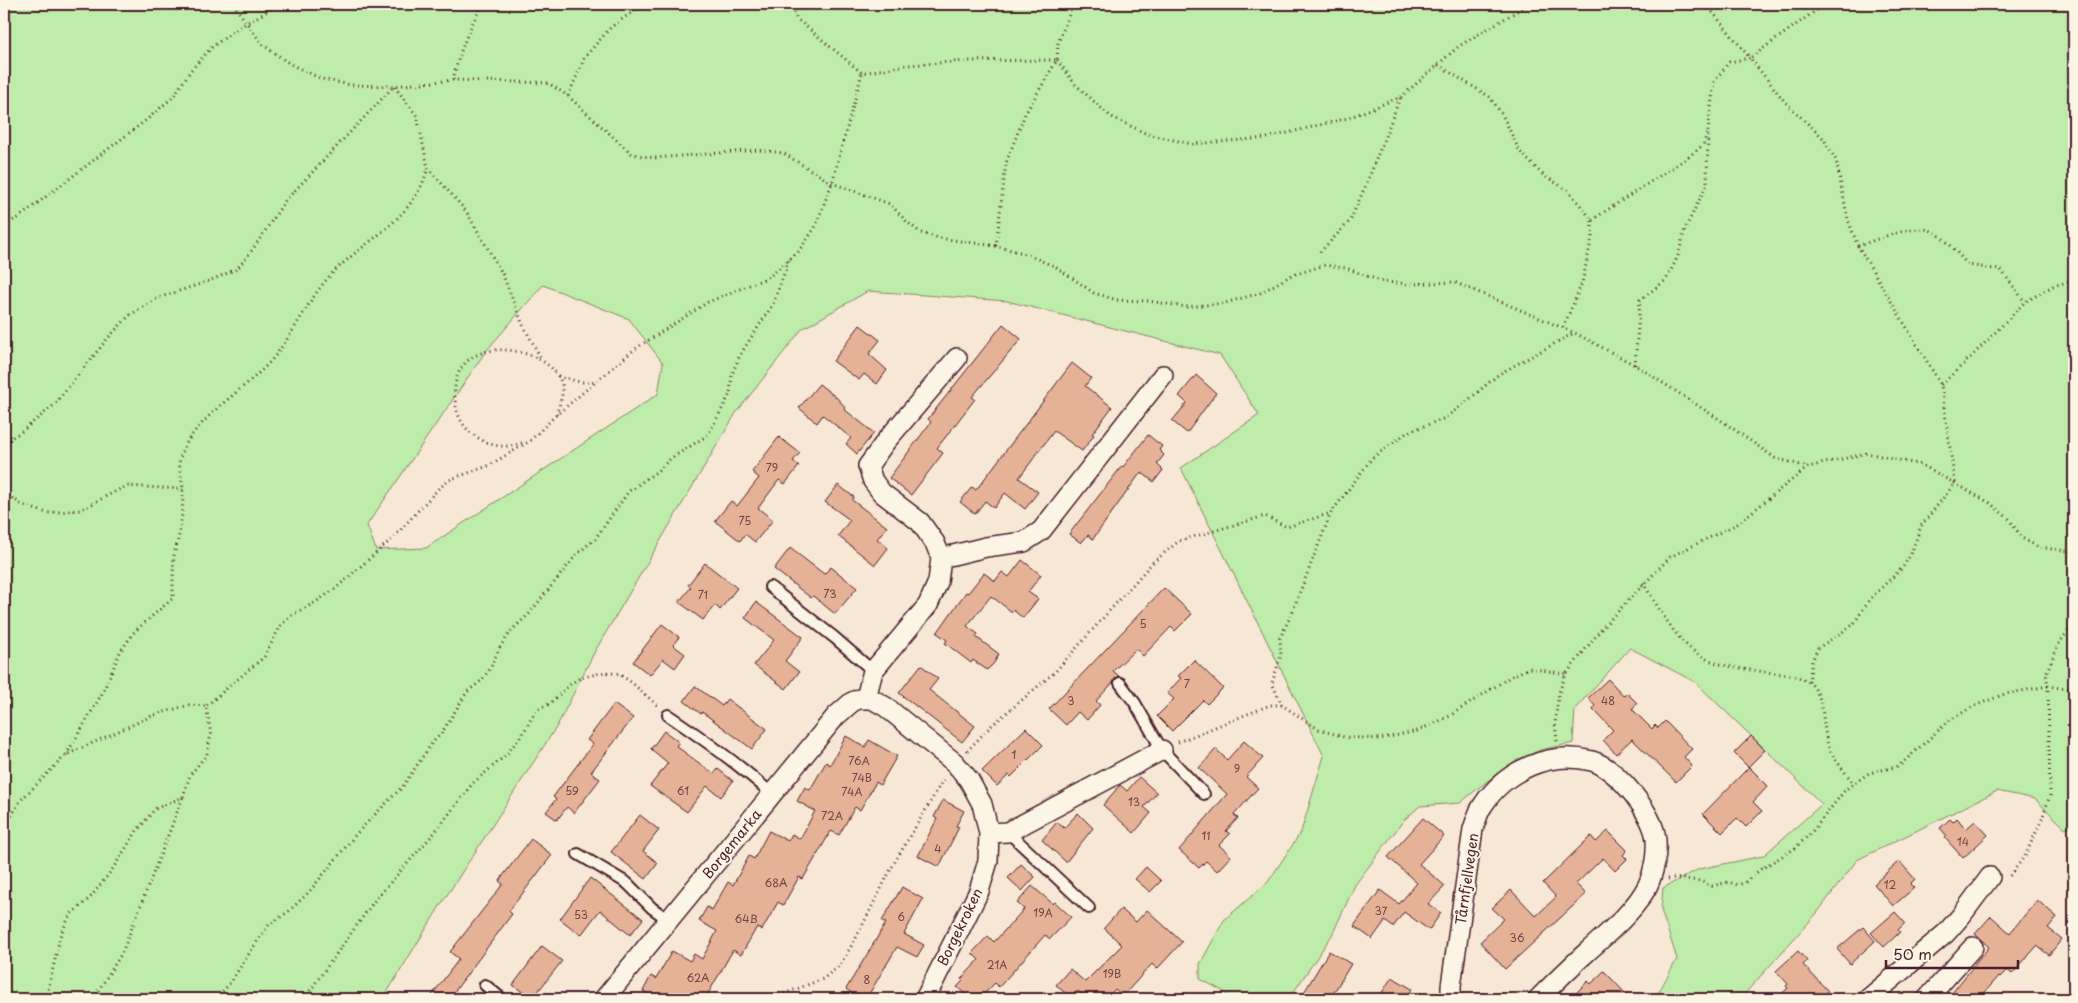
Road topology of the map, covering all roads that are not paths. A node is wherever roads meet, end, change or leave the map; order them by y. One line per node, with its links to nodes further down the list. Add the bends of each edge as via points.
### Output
1 (957, 358): 3 (street, via 868,466 872,481 882,493 920,522)
2 (1163, 375): 3 (street, via 1040,531 1024,542)
3 (941, 558): 5 (street, via 938,582 928,605)
4 (770, 587): 5 (lane)
5 (873, 671): 7 (street)
6 (1120, 683): 9 (lane)
7 (866, 698): 10 (street, Borgemarka, via 852,702 836,716); 13 (street, Borgekroken, via 886,706 955,763 982,804)
8 (668, 715): 10 (lane, via 711,743)
9 (1162, 750): 11 (lane); 12 (street)
10 (772, 794): 17 (street, Borgemarka)
11 (1204, 794)
12 (1008, 832): 13 (street); 16 (lane)
13 (989, 833): 20 (street, Borgekroken, via 988,861 979,891)
14 (578, 854): 17 (lane, via 627,883)
15 (1997, 880): 25 (street, via 1946,933)
16 (1089, 908)
17 (670, 921): 22 (street, Borgemarka)
18 (1973, 947): 26 (street)
19 (485, 985): 21 (lane)
20 (931, 996)
21 (502, 999)
22 (604, 999)
23 (1451, 999): 24 (street, Tårnfjellvegen, via 1473,829 1482,806 1494,790 1523,768 1547,760 1571,758 1593,761 1619,778 1637,799 1656,840 1654,864 1648,884 1637,902 1612,930)
24 (1538, 999)
25 (1868, 999)
26 (1927, 999)

